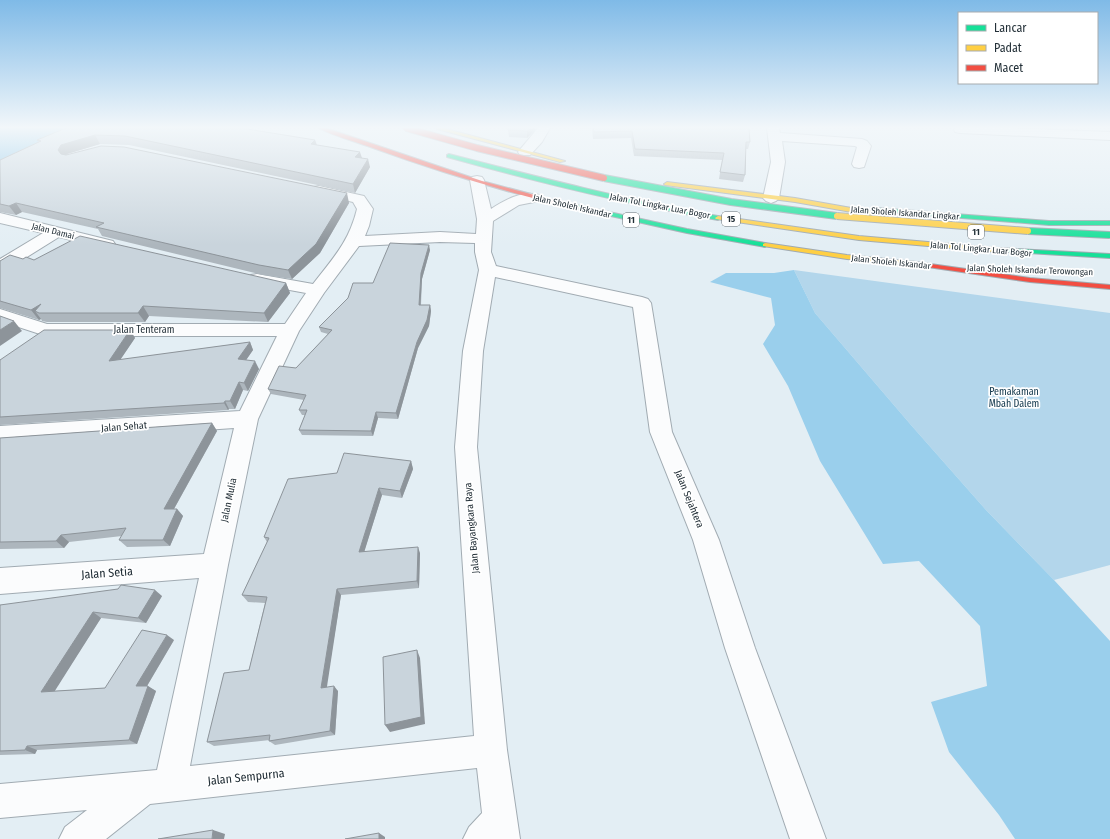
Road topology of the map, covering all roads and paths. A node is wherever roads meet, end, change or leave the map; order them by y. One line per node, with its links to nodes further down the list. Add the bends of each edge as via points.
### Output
1 (436, 167): 6 (highway, Jalan Sholeh Iskandar / 11)
2 (488, 167): 19 (highway, Jalan Tol Lingkar Luar Bogor / 15, via 586,192 698,214 820,233 950,247)
3 (557, 167): 15 (highway, Jalan Tol Lingkar Luar Bogor / 15, bridge, via 738,203 840,217 957,228)
4 (586, 167): 9 (highway, 11, via 647,181)
5 (777, 167): 9 (street)
6 (477, 180): 8 (highway, Jalan Sholeh Iskandar / 11); 12 (street, Jalan Bayangkara Raya)
7 (305, 187): 17 (street, Jalan Mulia, via 359,199 365,209)
8 (534, 198): 12 (street, via 516,201); 21 (highway, Jalan Sholeh Iskandar / 11, via 760,244)
9 (771, 198): 10 (highway, 11)
10 (844, 208): 13 (highway, Jalan Sholeh Iskandar Lingkar, via 1049,223); 15 (highway, 11, via 982,234)
11 (0, 218): 14 (street, Jalan Damai)
12 (485, 219): 16 (street, Jalan Bayangkara Raya)
13 (1110, 223)
14 (56, 232): 18 (street, Jalan Damai); 20 (street)
15 (1110, 236)
16 (484, 239): 17 (street, via 440,237); 22 (street, Jalan Bayangkara Raya, via 483,252)
17 (354, 241): 26 (street, Jalan Mulia)
18 (125, 248)
19 (1110, 256)
20 (0, 266)
21 (950, 268): 23 (highway, Jalan Sholeh Iskandar Terowongan / 11); 25 (highway, via 1030,280)
22 (488, 270): 35 (street, Jalan Bayangkara Raya, via 473,351 466,447); 40 (street, Jalan Sejahtera, via 642,303 661,432 706,540 740,648)
23 (1026, 270)
24 (240, 275): 26 (street)
25 (1110, 287)
26 (317, 290): 29 (street, Jalan Mulia)
27 (0, 315): 28 (street, Jalan Tenteram)
28 (46, 330): 29 (street, Jalan Tenteram); 30 (street)
29 (290, 330): 31 (street, Jalan Mulia)
30 (29, 342)
31 (247, 419): 32 (street, Jalan Sehat); 33 (street, Jalan Mulia)
32 (0, 434)
33 (215, 565): 34 (street, Jalan Setia); 36 (street, Jalan Mulia)
34 (0, 581)
35 (491, 750): 36 (street, Jalan Sempurna); 38 (street, Jalan Bayangkara Raya)
36 (157, 787): 37 (street, Jalan Sempurna); 39 (street)
37 (0, 801)
38 (494, 833)
39 (76, 839)
40 (808, 839)

